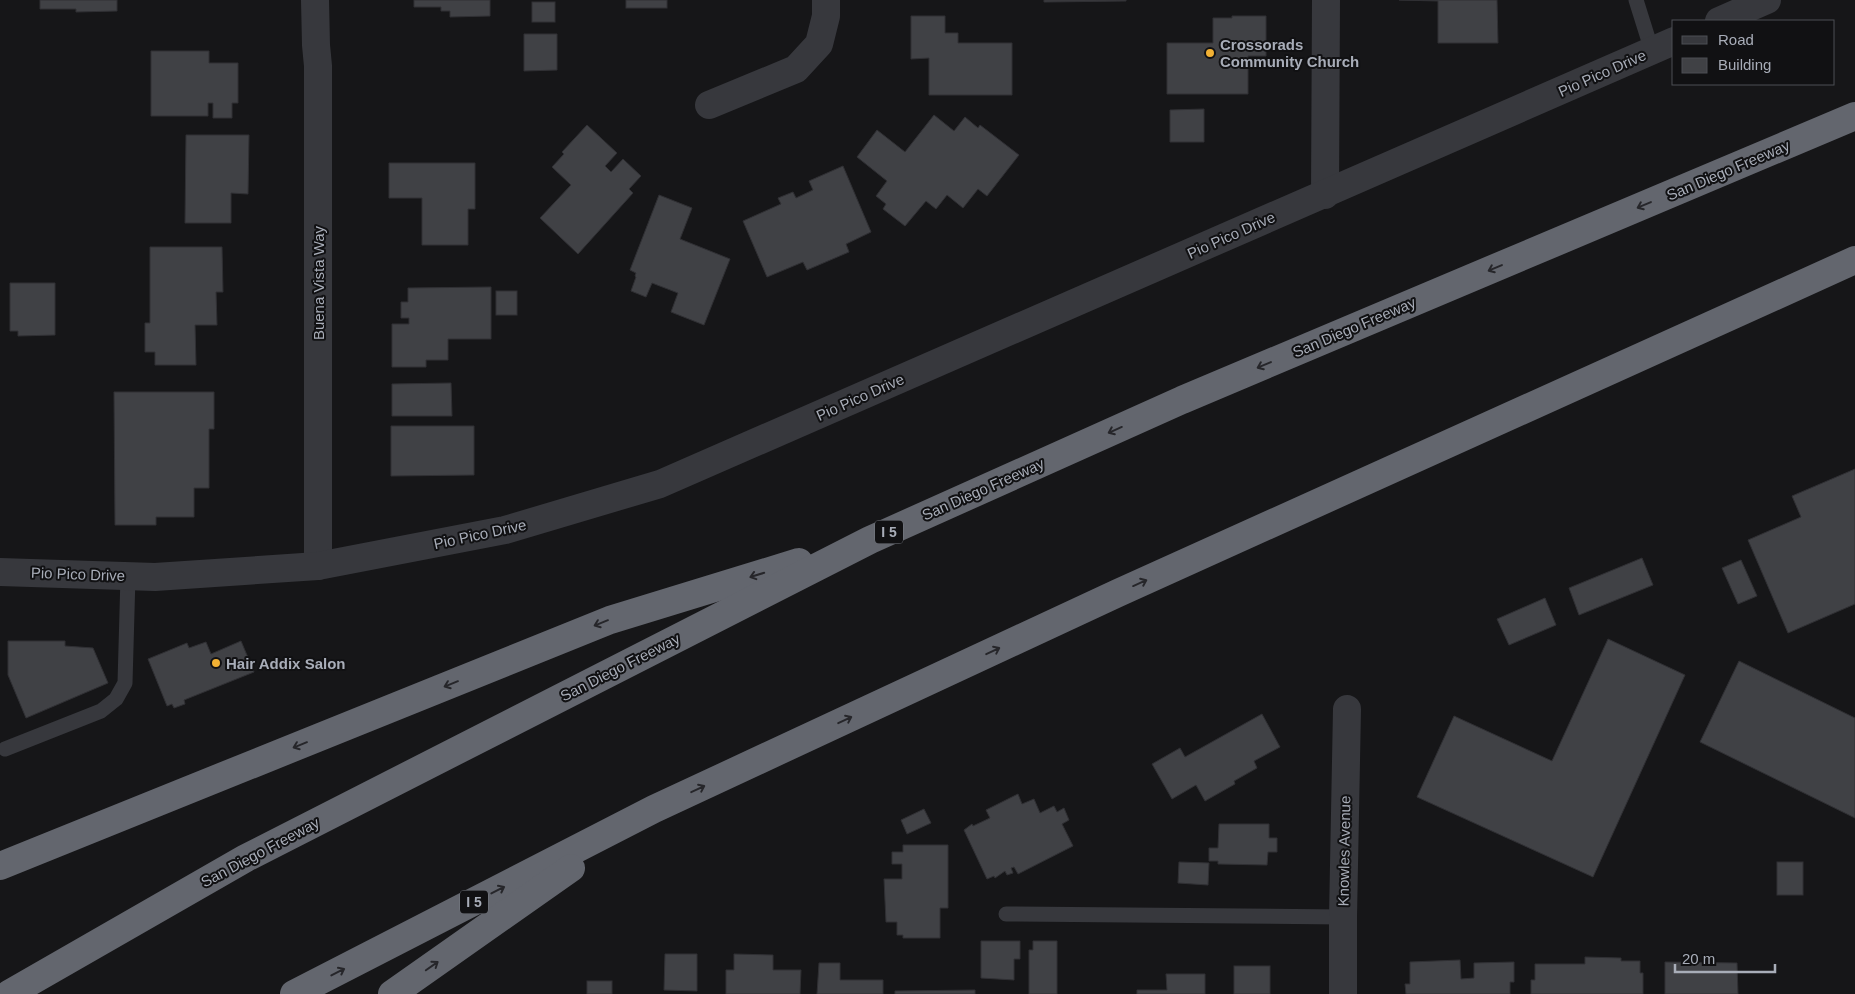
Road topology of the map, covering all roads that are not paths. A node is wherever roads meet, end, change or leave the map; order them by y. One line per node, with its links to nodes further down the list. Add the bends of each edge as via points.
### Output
1 (316, 0): 15 (street, Buena Vista Way)
2 (826, 0): 8 (street, via 826,16 819,44 796,70)
3 (1326, 0): 12 (street)
4 (1636, 0): 7 (lane)
5 (1767, 0): 6 (street)
6 (1721, 20)
7 (1663, 46): 12 (street, Pio Pico Drive)
8 (709, 105)
9 (1855, 110): 11 (highway)
10 (1855, 116): 11 (highway, San Diego Freeway / I 5)
11 (1802, 138): 14 (highway, San Diego Freeway / I 5, one-way to 14, via 1182,400)
12 (1325, 194): 15 (street, Pio Pico Drive, via 660,484 505,530)
13 (1849, 263): 20 (highway, I 5, one-way to 13, via 1136,584)
14 (870, 540): 21 (highway, one-way to 21, via 610,620); 24 (highway, San Diego Freeway / I 5, via 246,858)
15 (318, 566): 17 (street, Pio Pico Drive)
16 (0, 572): 17 (street, Pio Pico Drive)
17 (128, 576): 19 (lane, via 124,683 116,699 101,711)
18 (1347, 709): 23 (street, Knowles Avenue)
19 (5, 748)
20 (654, 809): 25 (highway, I 5, one-way to 20); 26 (highway, one-way to 20)
21 (0, 866)
22 (1006, 914): 23 (lane)
23 (1343, 917): 27 (street, Knowles Avenue)
24 (9, 994)
25 (294, 994)
26 (392, 994)
27 (1343, 994)

